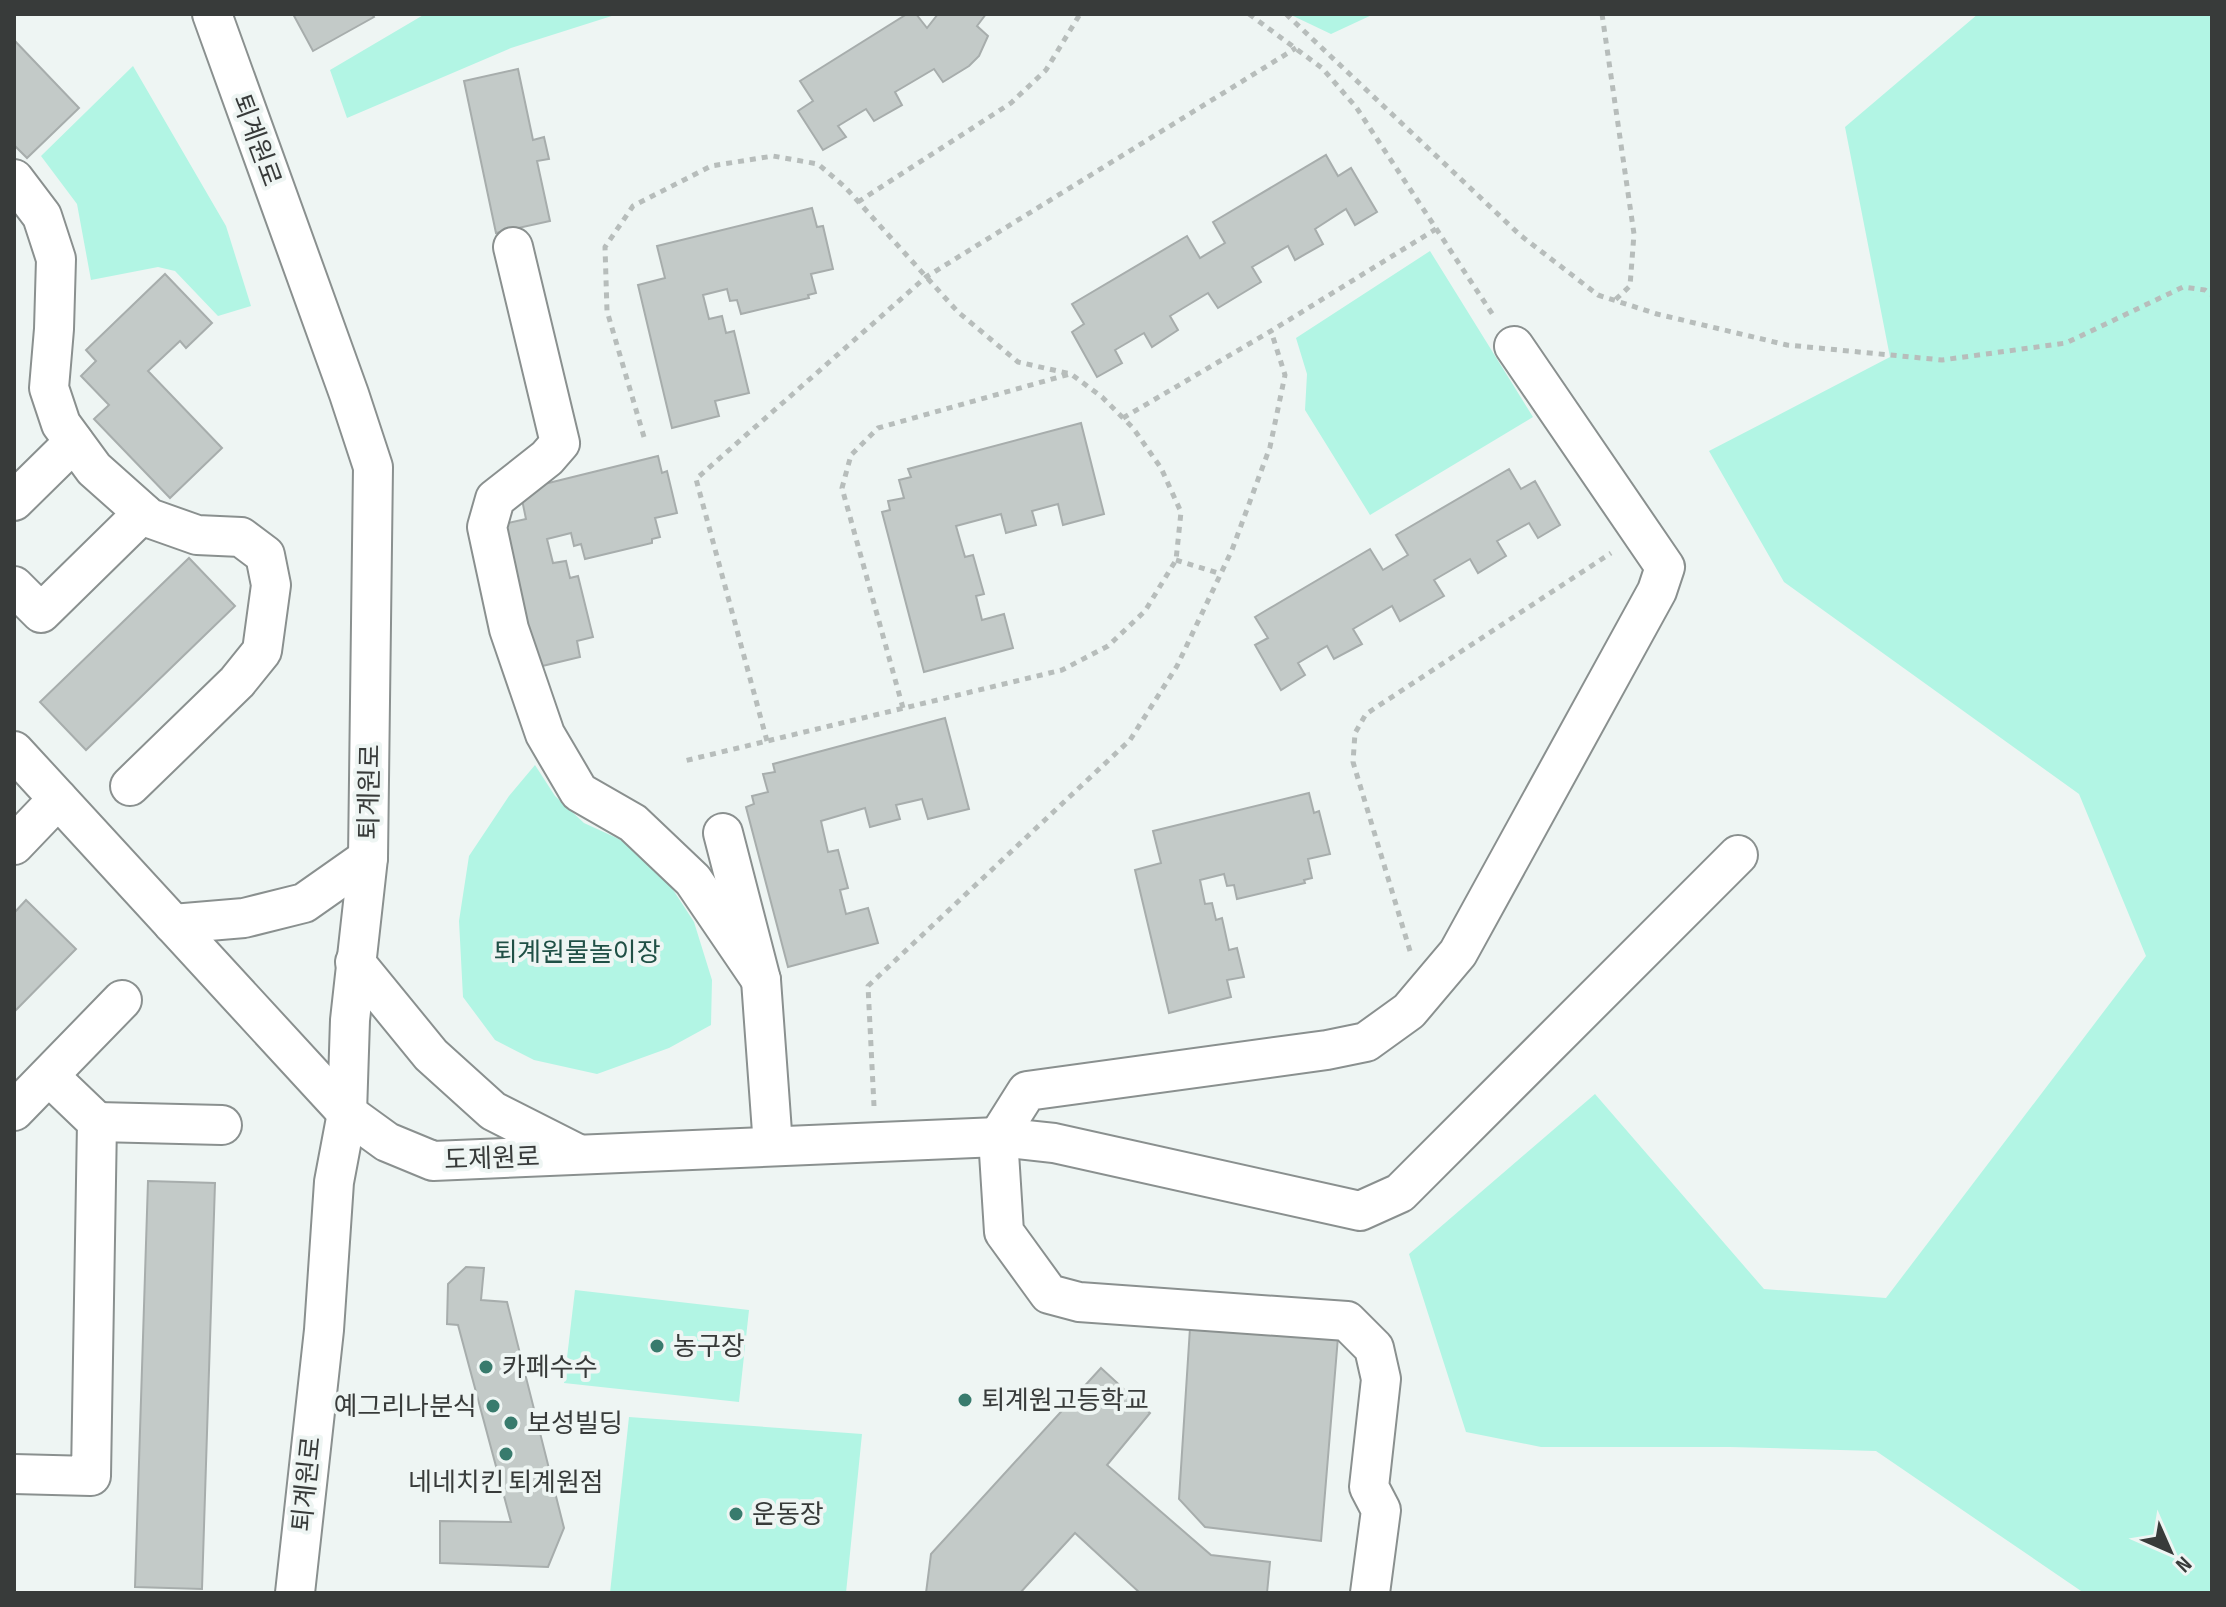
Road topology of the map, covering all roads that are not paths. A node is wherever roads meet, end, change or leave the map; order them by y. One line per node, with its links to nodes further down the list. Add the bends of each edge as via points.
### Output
1 (212, 14): 15 (street, 퇴계원로, via 373,467)
2 (14, 179): 5 (street, via 42,216 56,259 49,388 61,424)
3 (513, 247): 18 (street, via 560,443 495,499 487,527 509,629 545,734 579,792 633,823 693,880)
4 (1514, 346): 25 (street, via 1665,567 1657,591 1458,953 1409,1011 1366,1042 1027,1091)
5 (74, 442): 6 (street); 7 (street, via 94,469)
6 (14, 501)
7 (143, 513): 8 (street, via 41,613); 10 (street, via 197,535 241,537 265,555 271,585 262,651)
8 (14, 586)
9 (14, 751): 11 (street, 도제원로)
10 (130, 786)
11 (58, 799): 13 (street); 16 (street, 도제원로)
12 (723, 833): 18 (street)
13 (14, 845)
14 (1738, 855): 25 (street, 도제원로, via 1400,1193 1360,1211 1054,1143)
15 (368, 858): 16 (street, via 304,903 244,918); 17 (street, 퇴계원로)
16 (173, 924): 22 (street, 도제원로)
17 (355, 962): 22 (street, 퇴계원로); 27 (street, via 431,1055 493,1111)
18 (761, 980): 26 (street)
19 (122, 1000): 20 (street)
20 (49, 1076): 21 (street); 23 (street)
21 (14, 1111)
22 (347, 1113): 27 (street, 도제원로, via 387,1142 433,1161); 29 (street, 퇴계원로, via 334,1182 324,1330)
23 (97, 1122): 24 (street); 28 (street, via 91,1476)
24 (222, 1125)
25 (998, 1137): 26 (street, 도제원로); 30 (street, via 1004,1232 1049,1294 1079,1302 1347,1321 1374,1348 1381,1379 1369,1487 1381,1510)
26 (773, 1146): 27 (street, 도제원로)
27 (579, 1154)
28 (14, 1474)
29 (295, 1593)
30 (1370, 1593)

